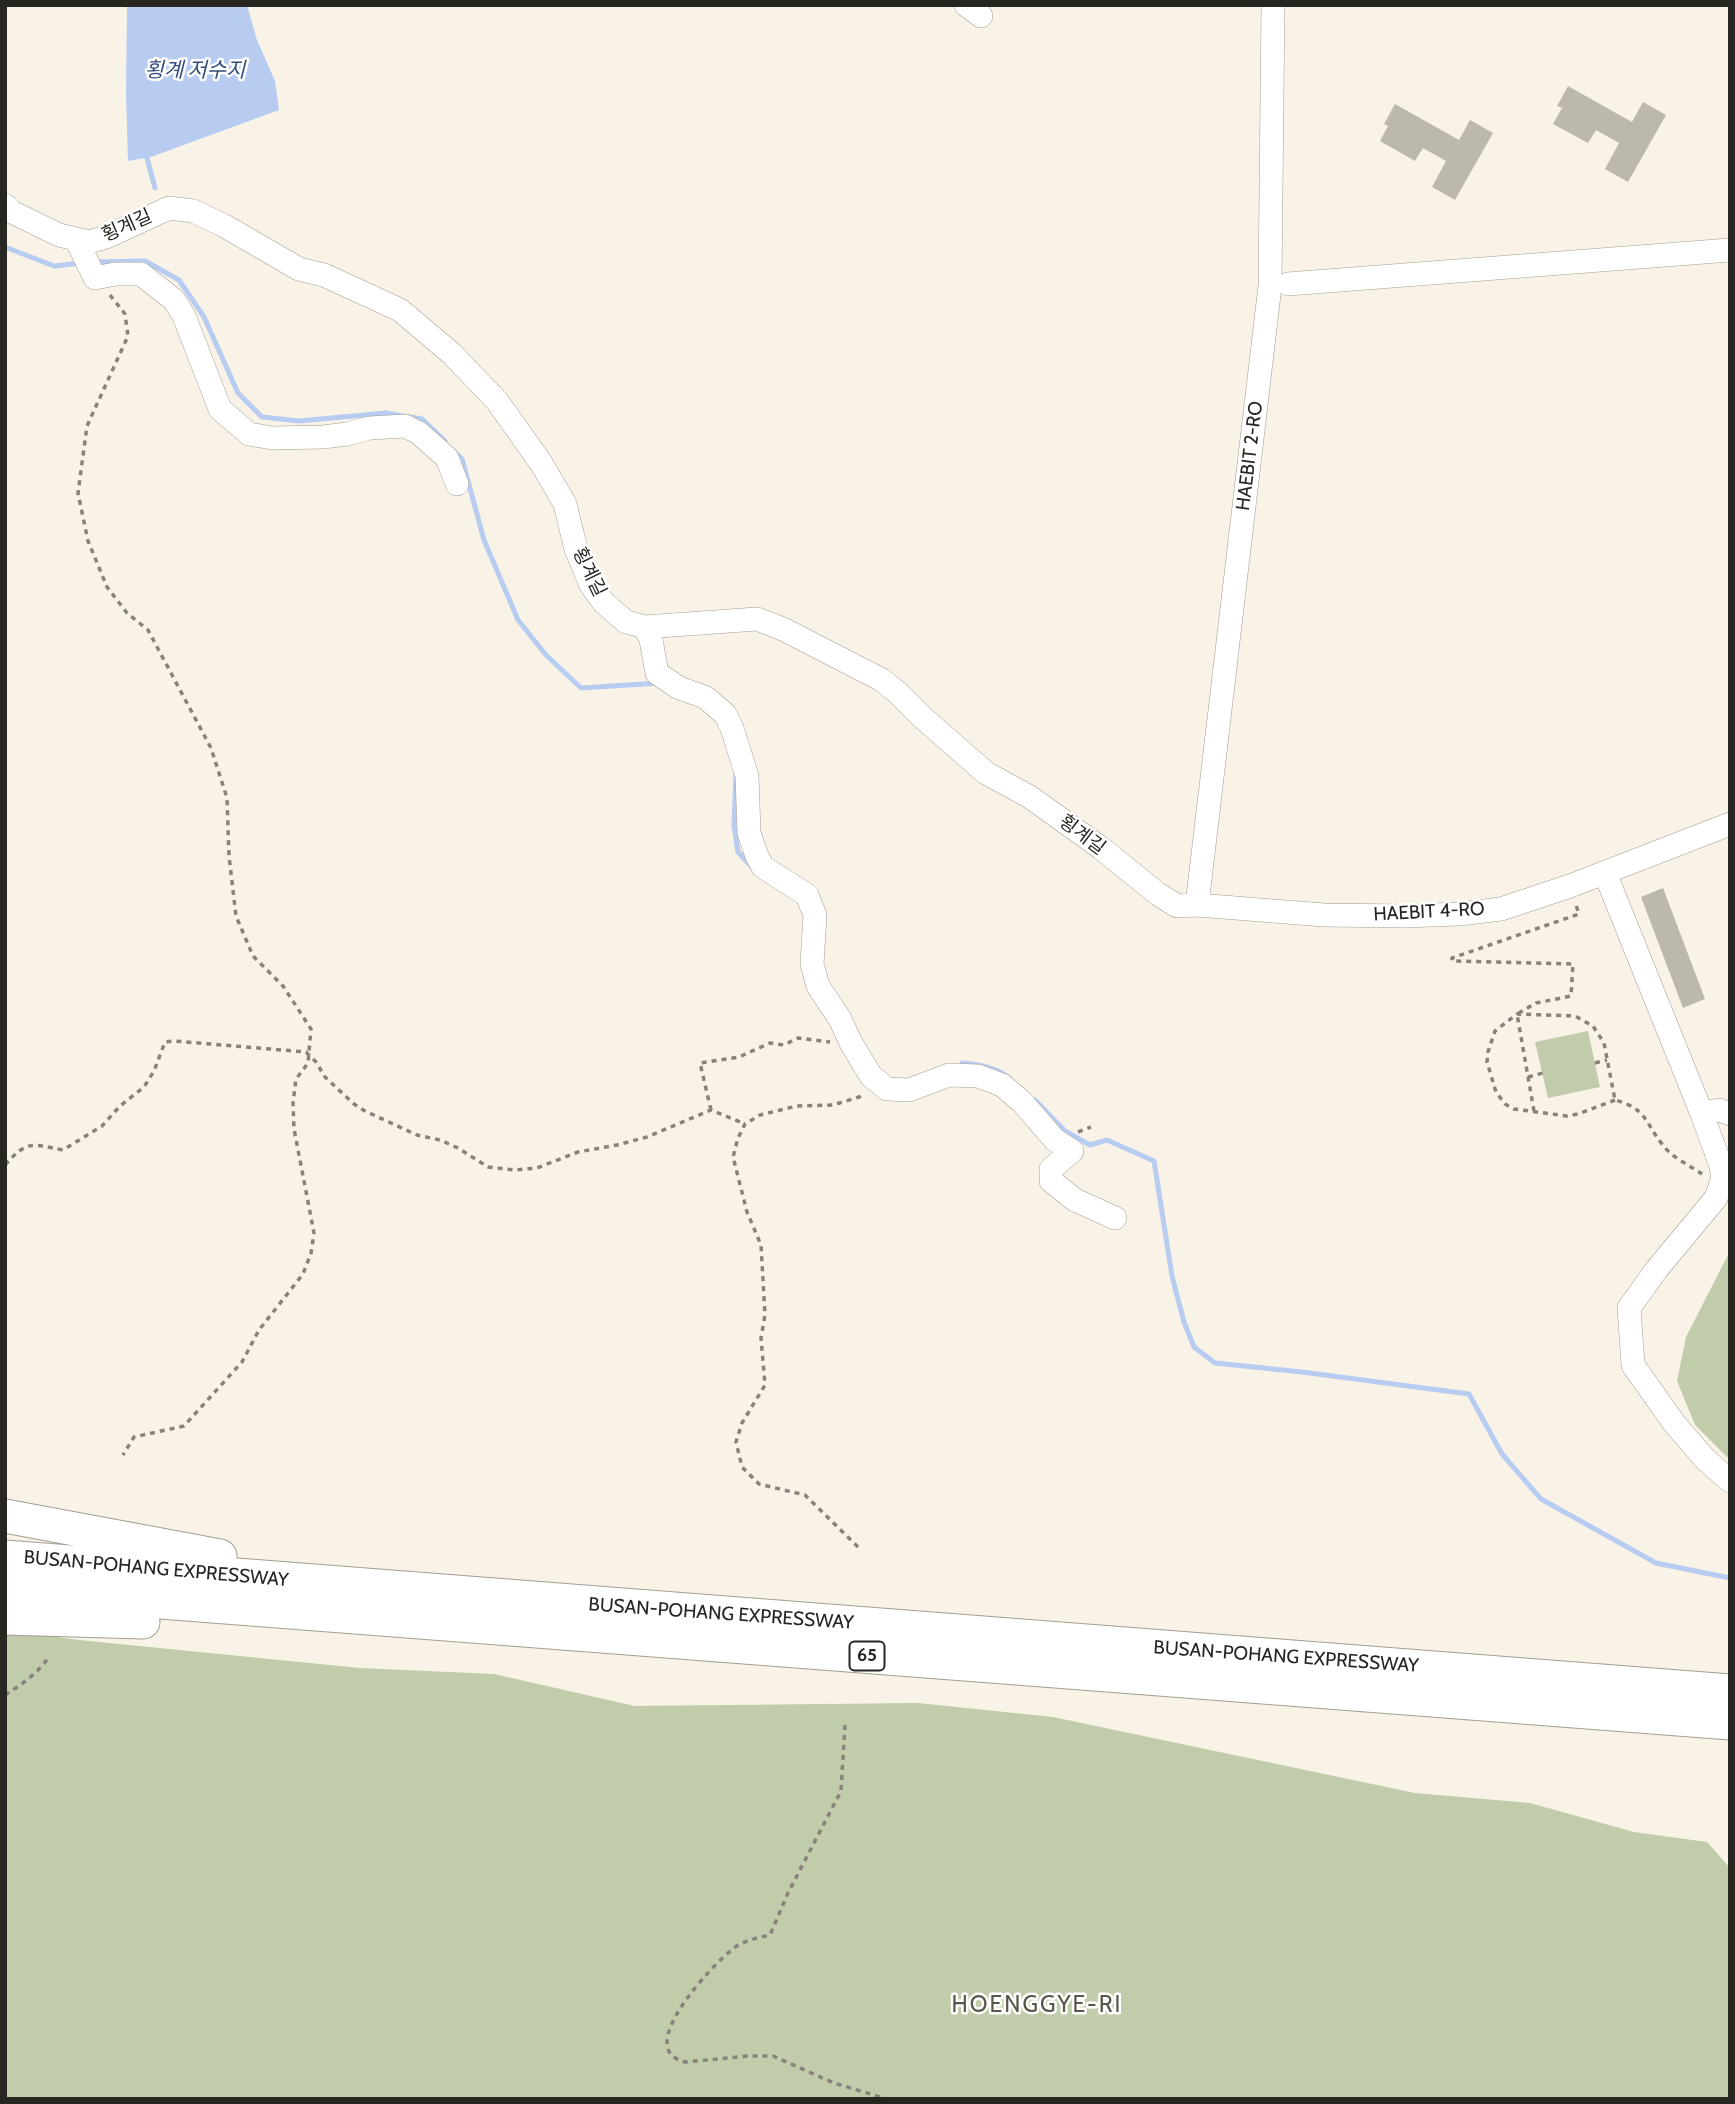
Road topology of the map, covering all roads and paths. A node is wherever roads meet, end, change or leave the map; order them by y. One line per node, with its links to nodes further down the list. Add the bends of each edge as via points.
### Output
1 (1273, 5): 12 (street, HAEBIT 2-RO, via 1270,285)
2 (5, 205): 3 (street, 횡계길)
3 (79, 245): 5 (street, 횡계길); 8 (street, 횡계길, via 169,208 193,211 299,269 324,275 400,310 452,354 496,401 565,504 591,584 626,622)
4 (1730, 250): 6 (street)
5 (94, 276): 7 (street, 횡계길, via 141,274 174,300 220,409 249,434 323,437 405,426 447,458); 15 (path, via 125,314 128,336 87,426 78,493 88,541 107,587 148,630 211,748 228,798 236,916 253,956 283,986 311,1029)
6 (1288, 284)
7 (457, 484)
8 (645, 627): 12 (street, 횡계길, via 757,619 783,629 882,680 986,772 1030,797 1158,894 1177,906); 14 (street, via 657,673 705,697 725,714 747,776 753,845 763,867 807,895 816,915 812,964 818,986)
9 (1730, 824): 10 (street, HAEBIT 4-RO)
10 (1605, 873): 11 (street, HAEBIT 4-RO); 24 (street)
11 (1570, 886): 12 (street, HAEBIT 4-RO, via 1501,909 1459,914 1324,915); 13 (path, via 1579,914 1452,957 1452,961 1573,964 1571,996 1536,1003)
12 (1198, 905)
13 (1517, 1014): 16 (path, via 1575,1016 1594,1026); 19 (path); 23 (path, via 1495,1031 1487,1062 1496,1092 1505,1104)
14 (846, 1032): 20 (street); 22 (path, via 830,1042 798,1038 785,1045 770,1043 739,1057 700,1063)
15 (308, 1054): 22 (path, via 325,1077 365,1111 458,1148 488,1167 537,1168 578,1152 647,1137); 29 (path, via 165,1042 144,1087 102,1126 63,1150 35,1145 20,1149); 32 (path, via 296,1079 293,1103 314,1233 303,1274 259,1330 242,1362 184,1426 134,1437)
16 (1607, 1060): 17 (path); 21 (path)
17 (1595, 1063)
18 (1543, 1073): 19 (path)
19 (1528, 1077): 23 (path)
20 (877, 1081): 26 (path, via 859,1097 833,1105 797,1106 760,1115); 31 (street, via 887,1089 909,1090 949,1075 978,1076 1002,1084 1055,1140 1072,1151 1051,1169 1051,1181 1075,1200)
21 (1615, 1100): 23 (path, via 1567,1116); 30 (path, via 1641,1112 1662,1145 1675,1156)
22 (711, 1111): 26 (path)
23 (1534, 1111)
24 (1702, 1114): 25 (street, via 1719,1110); 30 (street, via 1721,1166)
25 (1730, 1114)
26 (746, 1124): 35 (path, via 733,1157 761,1245 765,1385 736,1442 742,1467 759,1484 805,1495)
27 (1091, 1127): 28 (path)
28 (1079, 1132)
29 (5, 1165)
30 (1721, 1183): 33 (street, via 1716,1198 1629,1308 1633,1365 1674,1423)
31 (1115, 1218)
32 (123, 1455)
33 (1730, 1481)
34 (5, 1516): 37 (highway)
35 (858, 1547)
36 (5, 1557): 37 (highway, BUSAN-POHANG EXPRESSWAY / 65)
37 (402, 1589): 42 (highway, BUSAN-POHANG EXPRESSWAY / 65)
38 (5, 1590): 40 (highway, BUSAN-POHANG EXPRESSWAY / 65)
39 (5, 1618): 40 (highway, via 152,1622)
40 (386, 1619): 44 (highway, BUSAN-POHANG EXPRESSWAY / 65)
41 (48, 1658): 43 (path)
42 (1730, 1691)
43 (5, 1695)
44 (1730, 1723)
45 (845, 1725): 46 (path, via 841,1791 775,1926 770,1935 731,1950 698,1983 672,2021 667,2046 669,2054 686,2062 773,2056 834,2083)
46 (887, 2099)

